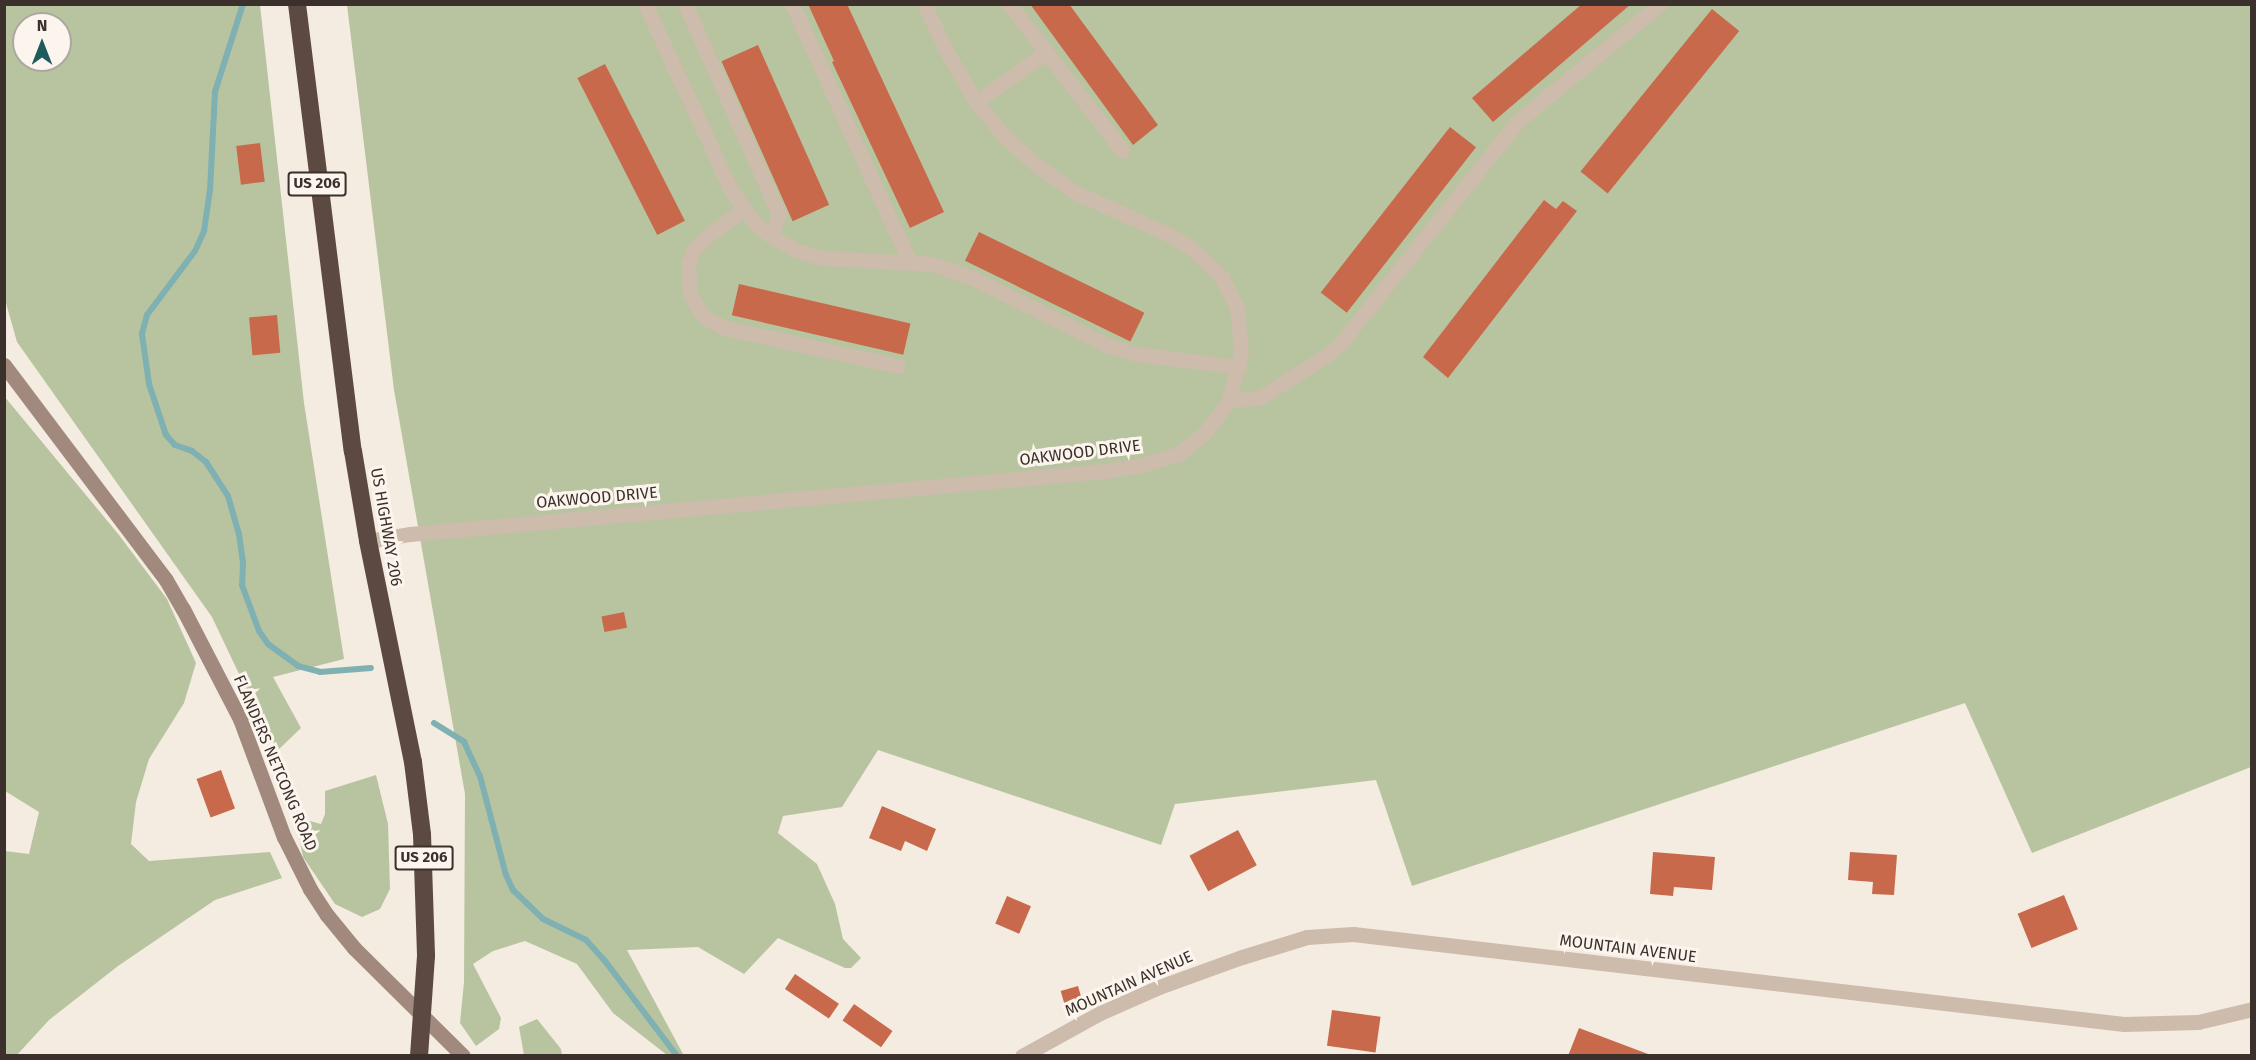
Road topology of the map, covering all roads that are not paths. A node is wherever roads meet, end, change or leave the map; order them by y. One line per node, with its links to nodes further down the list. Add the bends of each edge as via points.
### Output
1 (297, 4): 18 (highway, US HIGHWAY 206 / US 206, via 321,212)
2 (645, 4): 11 (street)
3 (685, 4): 12 (street, via 778,214)
4 (792, 4): 13 (street)
5 (924, 4): 9 (street, OAKWOOD DRIVE)
6 (1009, 4): 8 (street)
7 (1660, 4): 17 (street, via 1518,121 1340,344 1261,397)
8 (1045, 53): 9 (street); 10 (street)
9 (976, 102): 16 (street, OAKWOOD DRIVE, via 1006,138 1054,179 1097,205 1170,235 1207,261 1221,276 1237,308 1241,330)
10 (1122, 150)
11 (742, 210): 12 (street); 15 (street, via 706,237 688,264 690,294 704,317 725,328)
12 (771, 236): 13 (street, via 795,250 823,258)
13 (909, 261): 16 (street, via 952,269 1107,345 1137,354)
14 (4, 365): 20 (main road, FLANDERS NETCONG ROAD, via 166,580 183,609 228,691 278,822 315,898 348,941)
15 (898, 366)
16 (1239, 367): 17 (street, OAKWOOD DRIVE)
17 (1229, 401): 18 (street, OAKWOOD DRIVE, via 1204,434 1178,454 1138,466)
18 (368, 541): 20 (highway, US HIGHWAY 206 / US 206, via 413,762 422,834 427,922)
19 (2252, 1009): 23 (street, MOUNTAIN AVENUE, via 2198,1022 2124,1024 1353,934 1307,937 1231,960 1100,1013)
20 (423, 1015): 21 (highway, US HIGHWAY 206 / US 206); 22 (main road, FLANDERS NETCONG ROAD)
21 (419, 1056)
22 (463, 1056)
23 (1022, 1056)

